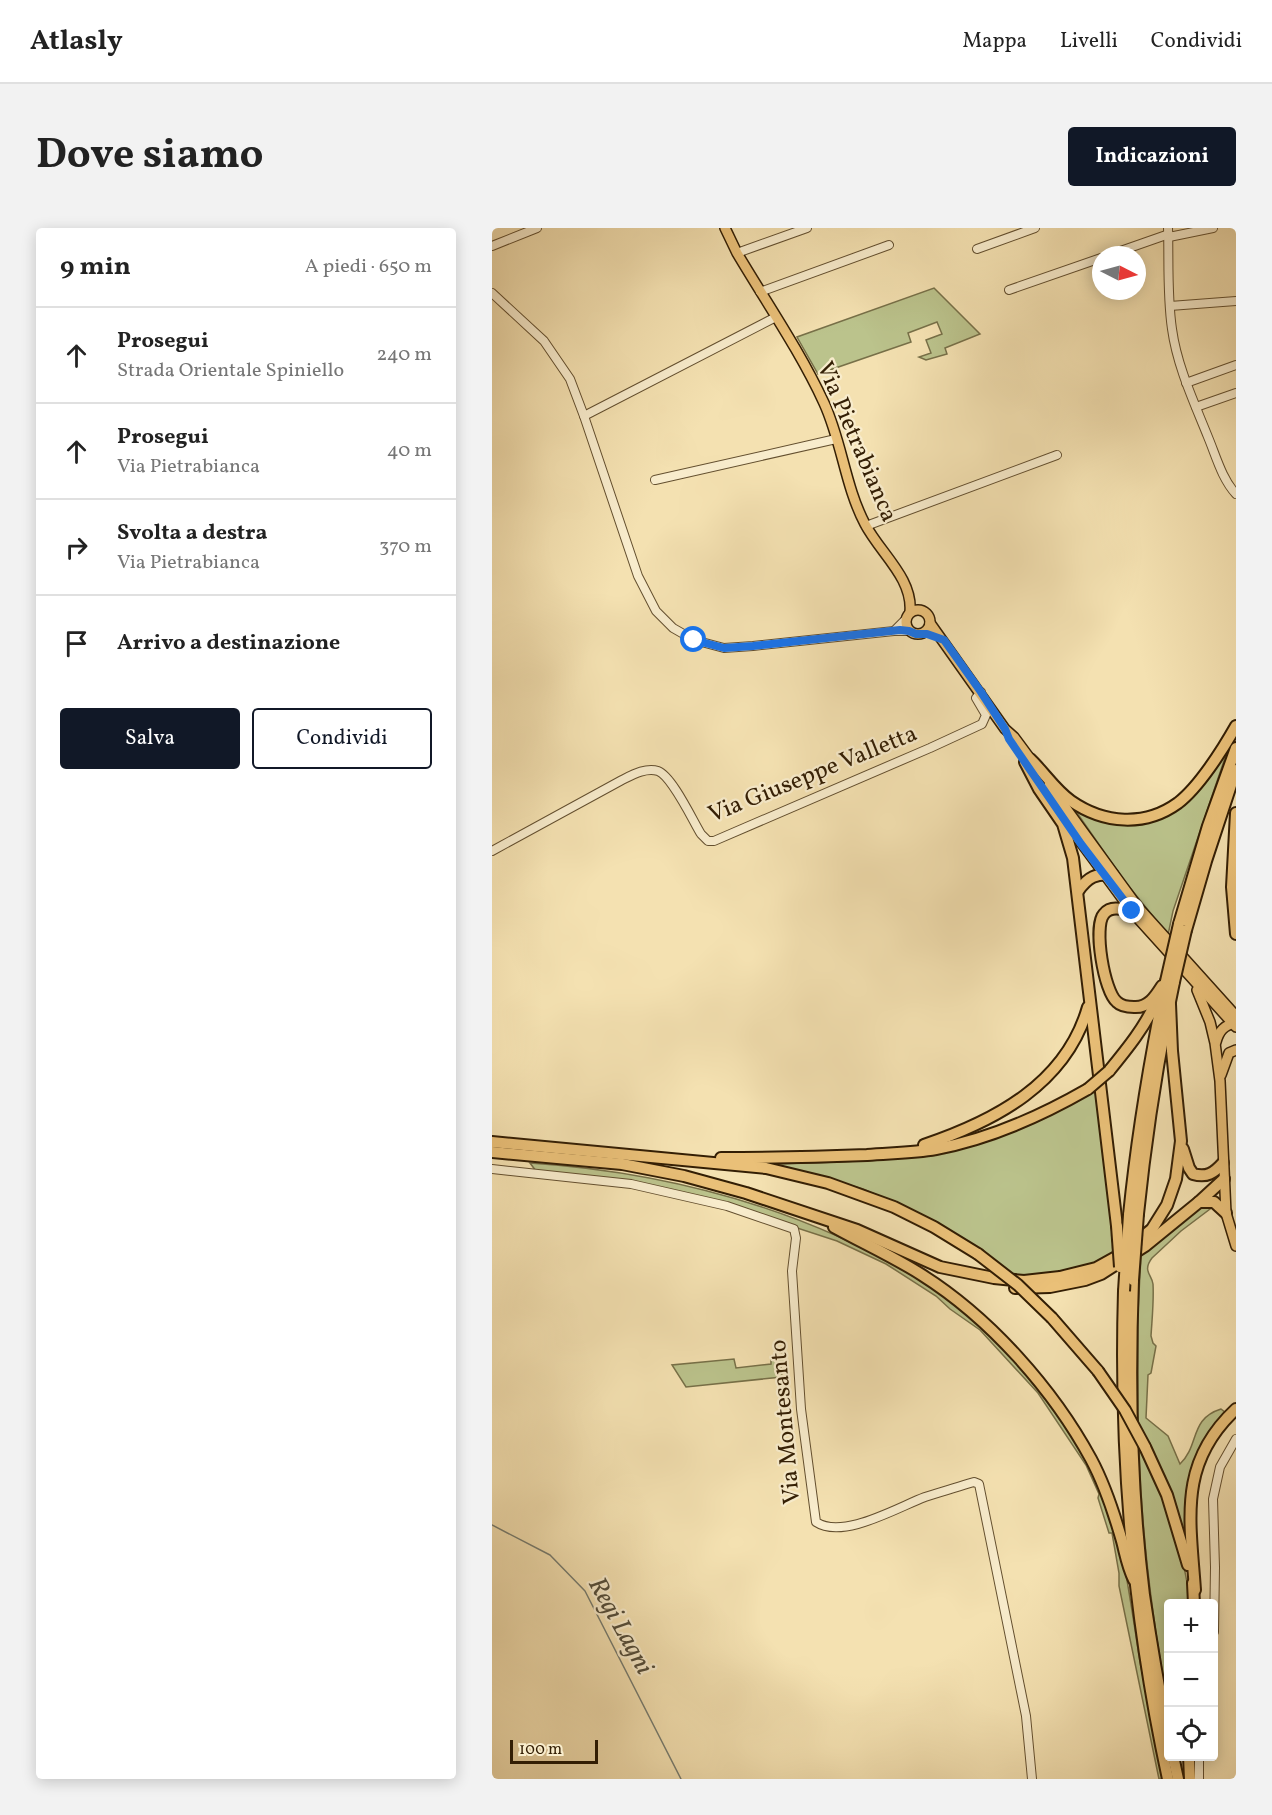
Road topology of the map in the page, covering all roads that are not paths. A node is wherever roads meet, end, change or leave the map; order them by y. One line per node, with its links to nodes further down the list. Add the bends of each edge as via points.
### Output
1 (537, 228): 8 (street)
2 (725, 228): 11 (main road, Via Pietrabianca)
3 (807, 228): 11 (street)
4 (1035, 228): 10 (street)
5 (1213, 228): 6 (street)
6 (1168, 233): 9 (street); 17 (street)
7 (889, 245): 14 (street)
8 (492, 246)
9 (1133, 246)
10 (977, 249)
11 (737, 253): 14 (main road, Via Pietrabianca)
12 (1092, 261): 13 (street)
13 (1008, 290)
14 (760, 292): 18 (main road, Via Pietrabianca)
15 (492, 293): 23 (street, via 544,341 570,379)
16 (1236, 301): 17 (street)
17 (1170, 306): 20 (street)
18 (776, 317): 23 (street); 24 (main road, Via Pietrabianca, via 824,403)
19 (1236, 365): 20 (street)
20 (1186, 383): 22 (street)
21 (1236, 393): 22 (street)
22 (1196, 407): 27 (street)
23 (584, 416): 33 (street, via 638,576 656,611 683,636 724,648)
24 (836, 439): 26 (street); 28 (main road, Via Pietrabianca)
25 (1057, 455): 28 (street)
26 (655, 480)
27 (1236, 494)
28 (866, 526): 29 (main road, Via Pietrabianca)
29 (899, 575): 30 (main road, Via Pietrabianca); 31 (main road, Via Pietrabianca, via 910,597)
30 (922, 610): 31 (main road); 32 (main road, Via Pietrabianca)
31 (908, 616): 33 (street); 34 (main road, Via Pietrabianca)
32 (930, 623): 35 (main road); 36 (main road, Via Pietrabianca)
33 (894, 631): 34 (street)
34 (909, 631): 35 (main road)
35 (920, 634): 36 (main road)
36 (944, 640): 37 (main road, Via Pietrabianca)
37 (981, 692): 40 (main road, Via Pietrabianca); 43 (street, Via Giuseppe Valletta, via 976,698 986,715 982,723 714,842 701,834 664,774 652,770 622,780)
38 (1236, 726): 40 (highway, via 1203,776 1179,802 1151,816 1118,820 1095,815 1070,801)
39 (1236, 748): 47 (highway, via 1208,826)
40 (1027, 761): 44 (main road, Via Pietrabianca); 45 (highway, via 1039,789 1062,824)
41 (1236, 771): 47 (highway)
42 (1236, 813): 48 (highway, via 1232,887)
43 (492, 851)
44 (1109, 874): 45 (highway, via 1086,880); 46 (main road, Via Pietrabianca); 53 (main road, Via Pietrabianca)
45 (1078, 891): 51 (highway)
46 (1133, 913): 49 (highway, via 1117,908 1104,913 1101,919 1107,986 1117,1002 1140,1007); 50 (main road, Via Pietrabianca)
47 (1183, 927): 49 (highway, bridge)
48 (1236, 934)
49 (1170, 981): 52 (highway); 61 (highway, bridge, via 1132,1043 1088,1089 1014,1126 967,1142); 69 (highway, via 1146,1085 1136,1152)
50 (1193, 981): 53 (main road, Via Pietrabianca); 55 (main road)
51 (1089, 1000): 61 (highway, via 1073,1044 1030,1093 988,1119); 72 (highway, bridge)
52 (1170, 1004): 58 (highway); 69 (highway)
53 (1235, 1022): 55 (main road, via 1220,1031)
54 (1236, 1040): 56 (main road)
55 (1215, 1043): 57 (main road)
56 (1232, 1051): 57 (main road)
57 (1220, 1081): 63 (main road)
58 (1182, 1141): 63 (highway, via 1188,1168 1194,1174 1208,1175); 71 (highway, via 1167,1205 1152,1229 1109,1262 1060,1277 1024,1281)
59 (492, 1142): 62 (highway)
60 (492, 1153): 67 (highway, via 622,1164 684,1176)
61 (904, 1153): 62 (highway)
62 (685, 1160): 76 (highway, bridge, via 766,1168 828,1183 894,1207 978,1254 1018,1285 1098,1371 1125,1410 1167,1495)
63 (1223, 1162): 65 (main road)
64 (492, 1169): 83 (street, Via Montesanto, via 631,1184 727,1206 794,1229 792,1271 801,1408 816,1522 857,1524 924,1497 974,1482 979,1484 1026,1716)
65 (1224, 1179): 66 (highway); 68 (main road)
66 (1199, 1202): 68 (highway, via 1214,1202); 71 (highway, via 1145,1246 1085,1280 1050,1287 1014,1288 966,1278)
67 (807, 1213): 71 (highway, via 857,1230); 75 (highway, via 923,1275 1017,1355 1043,1386 1091,1460)
68 (1226, 1213): 70 (main road)
69 (1133, 1214): 72 (highway, bridge); 79 (highway, bridge, via 1133,1458 1144,1596)
70 (1236, 1246)
71 (940, 1267)
72 (1124, 1291): 75 (highway, via 1125,1458)
73 (1236, 1409): 76 (highway, via 1203,1450 1195,1470 1190,1515)
74 (1236, 1439): 78 (street, via 1220,1467 1213,1499)
75 (1134, 1580): 84 (highway)
76 (1195, 1590): 77 (highway)
77 (1194, 1599)
78 (1215, 1599)
79 (1164, 1712)
80 (1174, 1761): 85 (highway)
81 (1189, 1761): 86 (highway)
82 (1199, 1761): 87 (street)
83 (1032, 1779)
84 (1168, 1779)
85 (1178, 1779)
86 (1190, 1779)
87 (1199, 1779)

